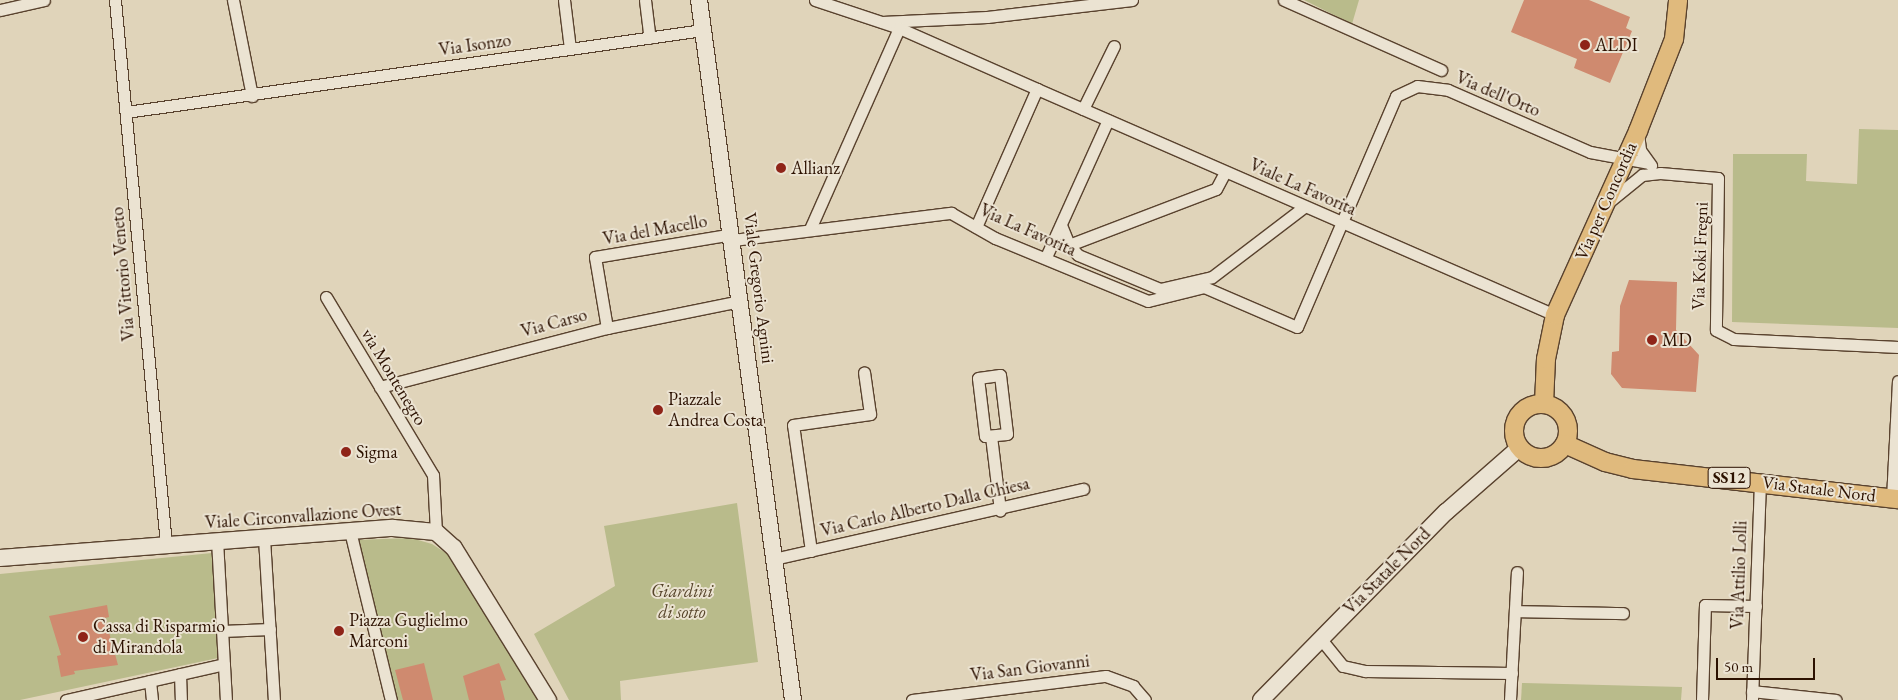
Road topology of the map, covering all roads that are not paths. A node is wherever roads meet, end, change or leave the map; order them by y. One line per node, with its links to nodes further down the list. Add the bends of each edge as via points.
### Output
1 (44, 0): 11 (street)
2 (115, 0): 22 (street, Via Vittorio Veneto)
3 (233, 0): 20 (street)
4 (564, 0): 17 (street)
5 (645, 0): 15 (street)
6 (699, 0): 14 (main road, Viale Gregorio Agnini)
7 (815, 0): 12 (street, Viale La Favorita)
8 (1132, 0): 12 (street, via 987,17)
9 (1284, 0): 18 (street)
10 (1678, 0): 24 (main road, Via per Concordia, via 1674,39)
11 (0, 10)
12 (882, 22): 13 (street, Viale La Favorita)
13 (899, 28): 19 (street, Viale La Favorita); 35 (street)
14 (703, 30): 15 (street, Via Isonzo); 36 (main road, Viale Gregorio Agnini)
15 (650, 38): 17 (street, Via Isonzo)
16 (1114, 46): 21 (street)
17 (570, 49): 20 (street, Via Isonzo)
18 (1442, 70)
19 (1037, 89): 21 (street, Viale La Favorita); 34 (street)
20 (252, 96): 22 (street, Via Isonzo)
21 (1083, 109): 23 (street, Viale La Favorita)
22 (126, 112): 60 (street, Via Vittorio Veneto)
23 (1108, 120): 27 (street, Viale La Favorita); 33 (street)
24 (1638, 131): 25 (main road, Via per Concordia); 26 (street, via 1640,150)
25 (1624, 161): 26 (street); 29 (street); 30 (main road, Via per Concordia); 32 (street, Via dell'Orto, via 1590,152 1448,90 1417,86 1396,96)
26 (1648, 163): 28 (street)
27 (1225, 172): 31 (street, Viale La Favorita); 37 (street, via 1216,189)
28 (1660, 173): 29 (street, Via Koki Fregni); 44 (street, Via Koki Fregni, via 1714,176 1720,183 1715,317 1716,330 1722,336)
29 (1642, 175): 30 (street)
30 (1605, 205): 41 (main road, Via per Concordia)
31 (1304, 207): 32 (street, Viale La Favorita); 37 (street, via 1212,277 1160,289 1078,256)
32 (1340, 222): 41 (street, Viale La Favorita); 42 (street, Via dell'Orto)
33 (1061, 225): 37 (street); 38 (street)
34 (976, 227): 35 (street, Via La Favorita, via 951,213); 38 (street, Via La Favorita)
35 (810, 229): 36 (street, Via La Favorita)
36 (733, 237): 40 (main road, Viale Gregorio Agnini); 43 (street, Via del Macello, via 595,258)
37 (1069, 245)
38 (1046, 257): 42 (street, Via La Favorita, via 1148,301 1204,287)
39 (326, 297): 47 (street, via Montenegro)
40 (740, 301): 43 (street, Via Carso); 63 (main road, Viale Gregorio Agnini)
41 (1555, 315): 48 (main road, Via per Concordia, via 1546,359)
42 (1296, 327)
43 (607, 328): 47 (street, Via Carso)
44 (1898, 347)
45 (864, 372): 61 (street, via 870,414 793,425)
46 (1898, 381): 54 (street)
47 (380, 387): 57 (street, via Montenegro, via 433,475)
48 (1544, 404): 50 (main road, via 1565,418); 51 (main road, via 1526,408 1515,422 1513,431)
49 (990, 436): 49 (street, via 985,436 978,378 1000,375 1007,434); 55 (street)
50 (1565, 444): 51 (main road, via 1554,455 1539,458); 52 (main road, Via Statale Nord / SS12, via 1605,462 1633,469)
51 (1519, 448): 70 (main road, Via Statale Nord, via 1446,512)
52 (1760, 481): 54 (main road, Via Statale Nord / SS12); 65 (street, Via Attilio Lolli)
53 (1083, 489): 55 (street, Via Carlo Alberto Dalla Chiesa)
54 (1895, 499)
55 (1000, 510): 61 (street, Via Carlo Alberto Dalla Chiesa)
56 (350, 531): 57 (main road, Viale Circonvallazione Ovest, via 393,528); 58 (main road, Viale Circonvallazione Ovest); 82 (street)
57 (436, 532): 83 (main road, via 454,548)
58 (264, 538): 59 (main road, Viale Circonvallazione Ovest); 68 (street)
59 (217, 540): 60 (main road, Viale Circonvallazione Ovest); 69 (street)
60 (166, 545): 62 (main road, Viale Circonvallazione Ovest)
61 (811, 551): 63 (street, Via Carlo Alberto Dalla Chiesa)
62 (0, 558)
63 (774, 560): 84 (main road, Viale Gregorio Agnini)
64 (1518, 572): 66 (street)
65 (1756, 606): 76 (street, Via Attilio Lolli); 89 (street, via 1705,605)
66 (1515, 611): 67 (street); 72 (street)
67 (1623, 613)
68 (270, 629): 69 (street); 81 (street)
69 (222, 631): 71 (street)
70 (1320, 638): 72 (street, via 1343,666 1365,671); 87 (main road, Via Statale Nord)
71 (224, 664): 73 (street); 80 (street)
72 (1512, 673): 88 (street)
73 (180, 674): 74 (street); 79 (street)
74 (150, 681): 75 (street); 78 (street)
75 (98, 696): 77 (street)
76 (1752, 696): 90 (street)
77 (66, 700)
78 (152, 700)
79 (182, 700)
80 (226, 700)
81 (274, 700)
82 (390, 700)
83 (548, 700)
84 (793, 700)
85 (912, 700): 86 (street, Via San Giovanni, via 1106,676 1133,686)
86 (1145, 700)
87 (1261, 700)
88 (1510, 700)
89 (1702, 700)
90 (1836, 700)

